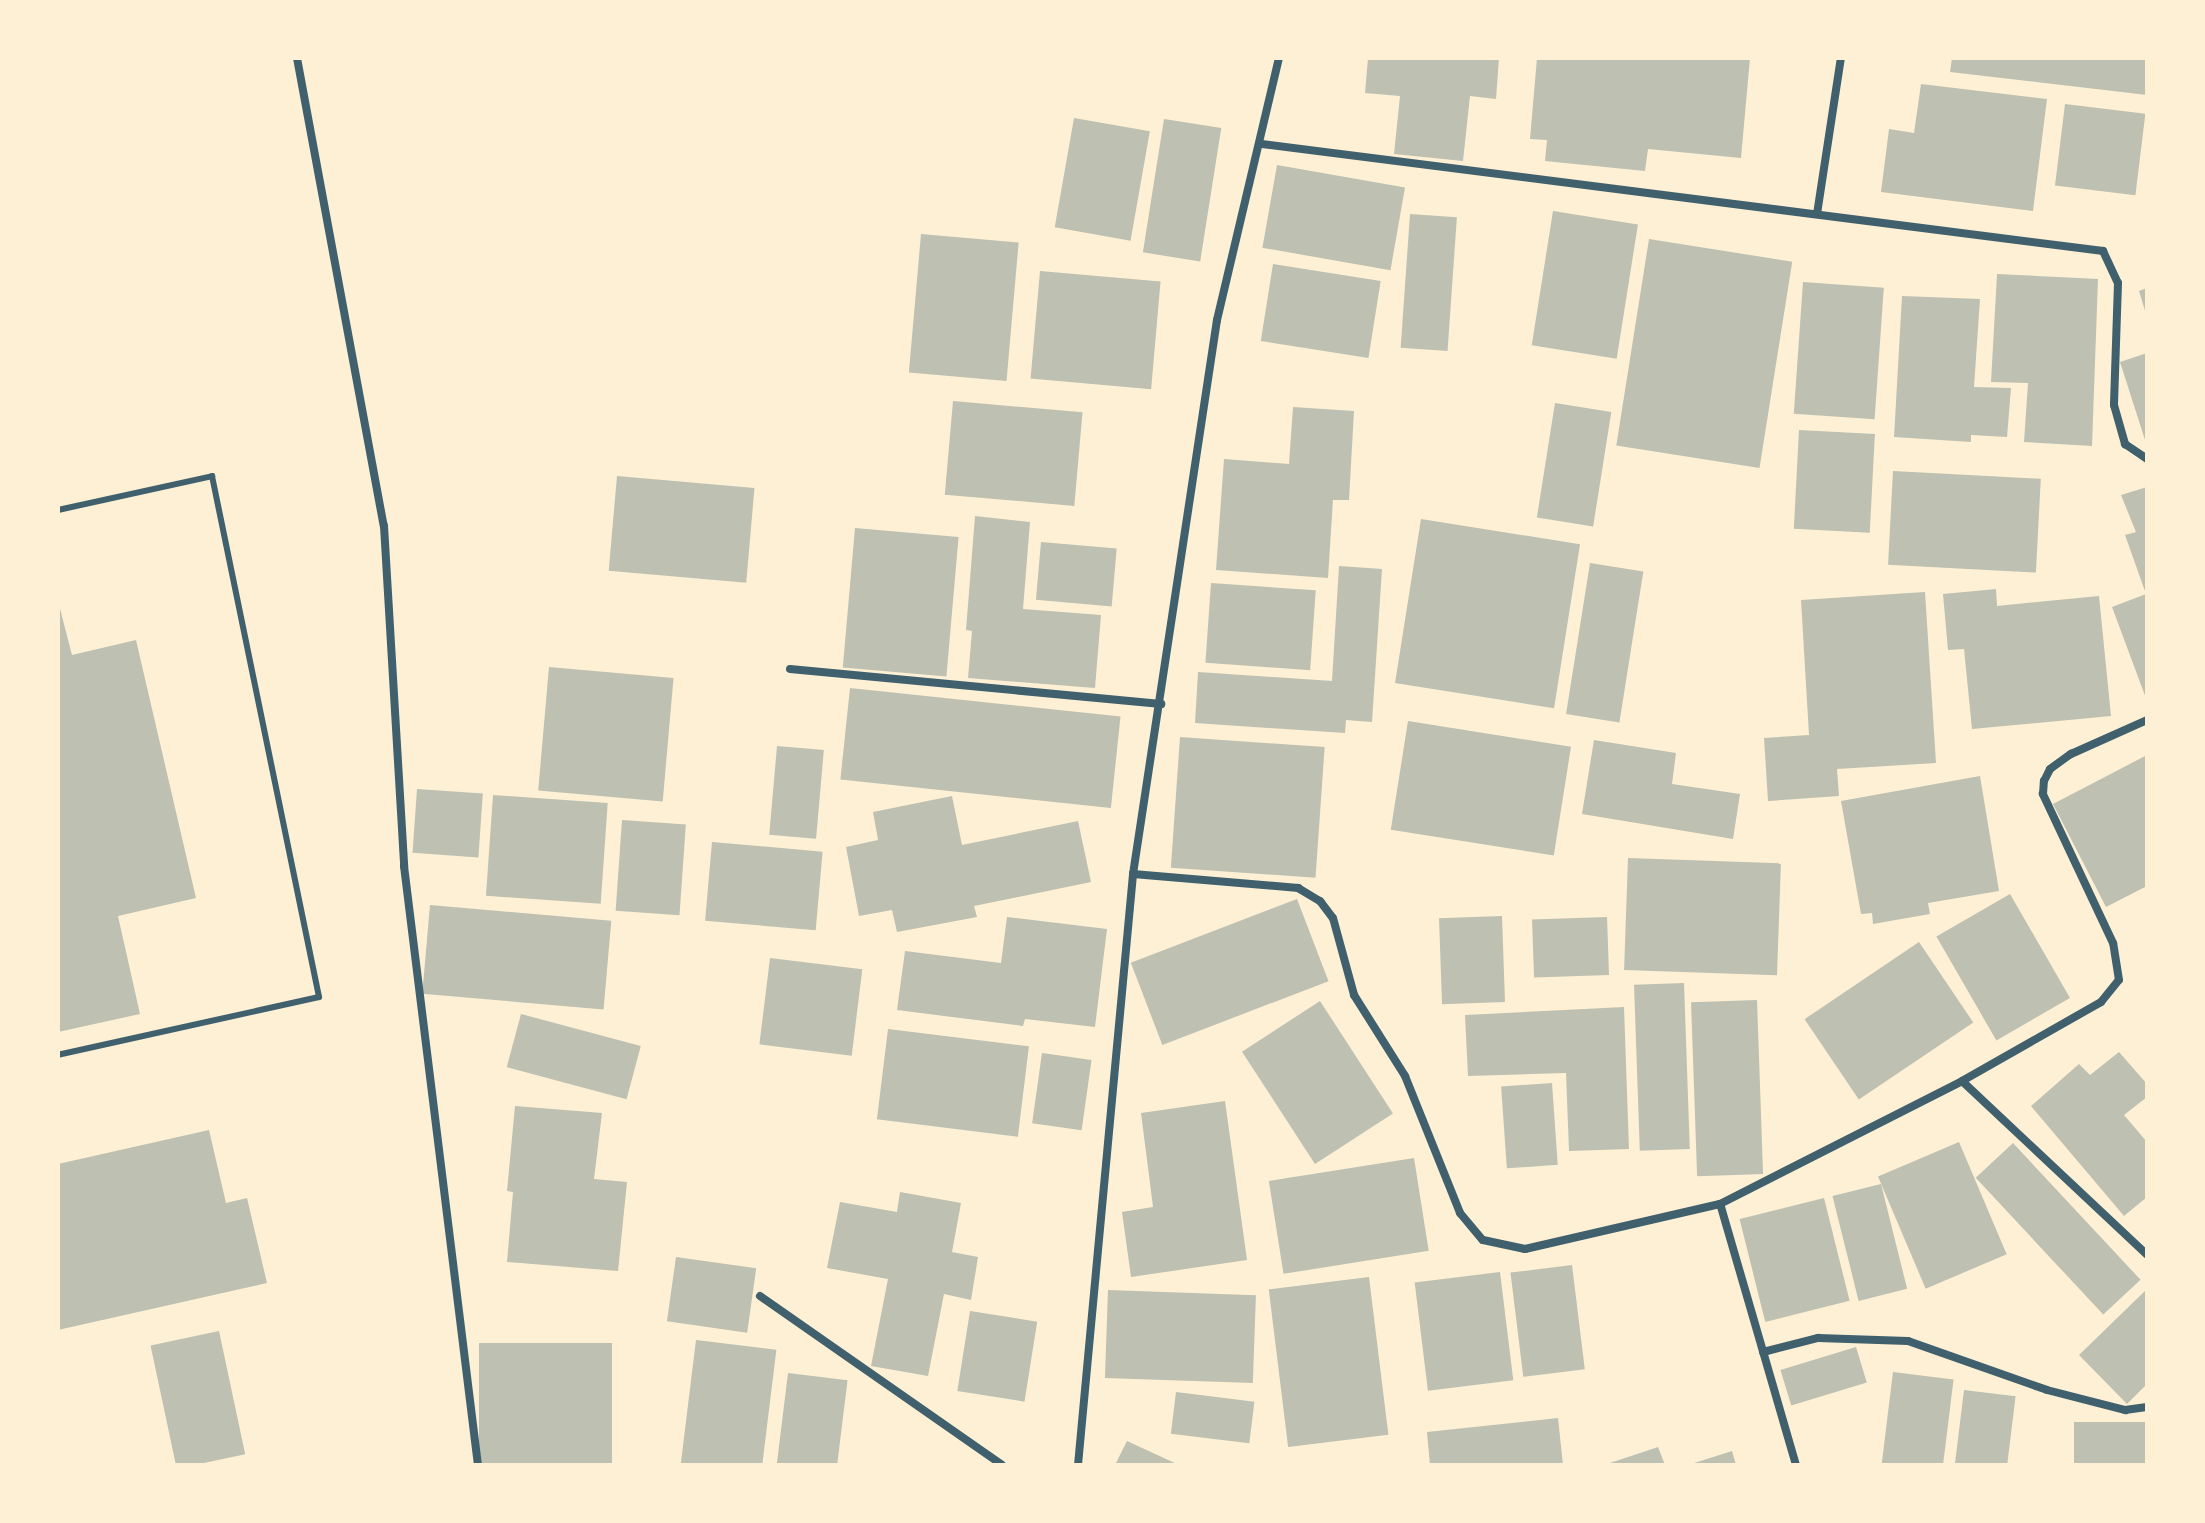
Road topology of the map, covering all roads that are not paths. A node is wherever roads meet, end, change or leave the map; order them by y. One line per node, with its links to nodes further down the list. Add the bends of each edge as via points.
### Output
1 (297, 58): 19 (street, via 384,526 404,866)
2 (1279, 58): 4 (street)
3 (1841, 58): 5 (street)
4 (1262, 144): 5 (street); 9 (street, via 1217,320)
5 (1817, 214): 6 (street, via 2103,251 2118,283 2114,405 2125,444)
6 (2147, 459)
7 (58, 510): 12 (lane, via 212,476 319,997)
8 (790, 669): 9 (street)
9 (1161, 704): 11 (street)
10 (2147, 720): 13 (street, via 2050,769 2043,794 2113,943 2119,980 2101,1002)
11 (1133, 874): 14 (street, via 1298,888 1320,901 1333,918 1354,995 1405,1076 1460,1213 1483,1240 1525,1249); 21 (street)
12 (58, 1055)
13 (1962, 1081): 14 (street); 15 (street)
14 (1720, 1204): 17 (street)
15 (2147, 1255)
16 (760, 1296): 20 (street)
17 (1763, 1352): 18 (street, via 1818,1338 1908,1341 2047,1390 2125,1410); 22 (street)
18 (2147, 1407)
19 (478, 1465)
20 (1002, 1465)
21 (1078, 1465)
22 (1796, 1465)

